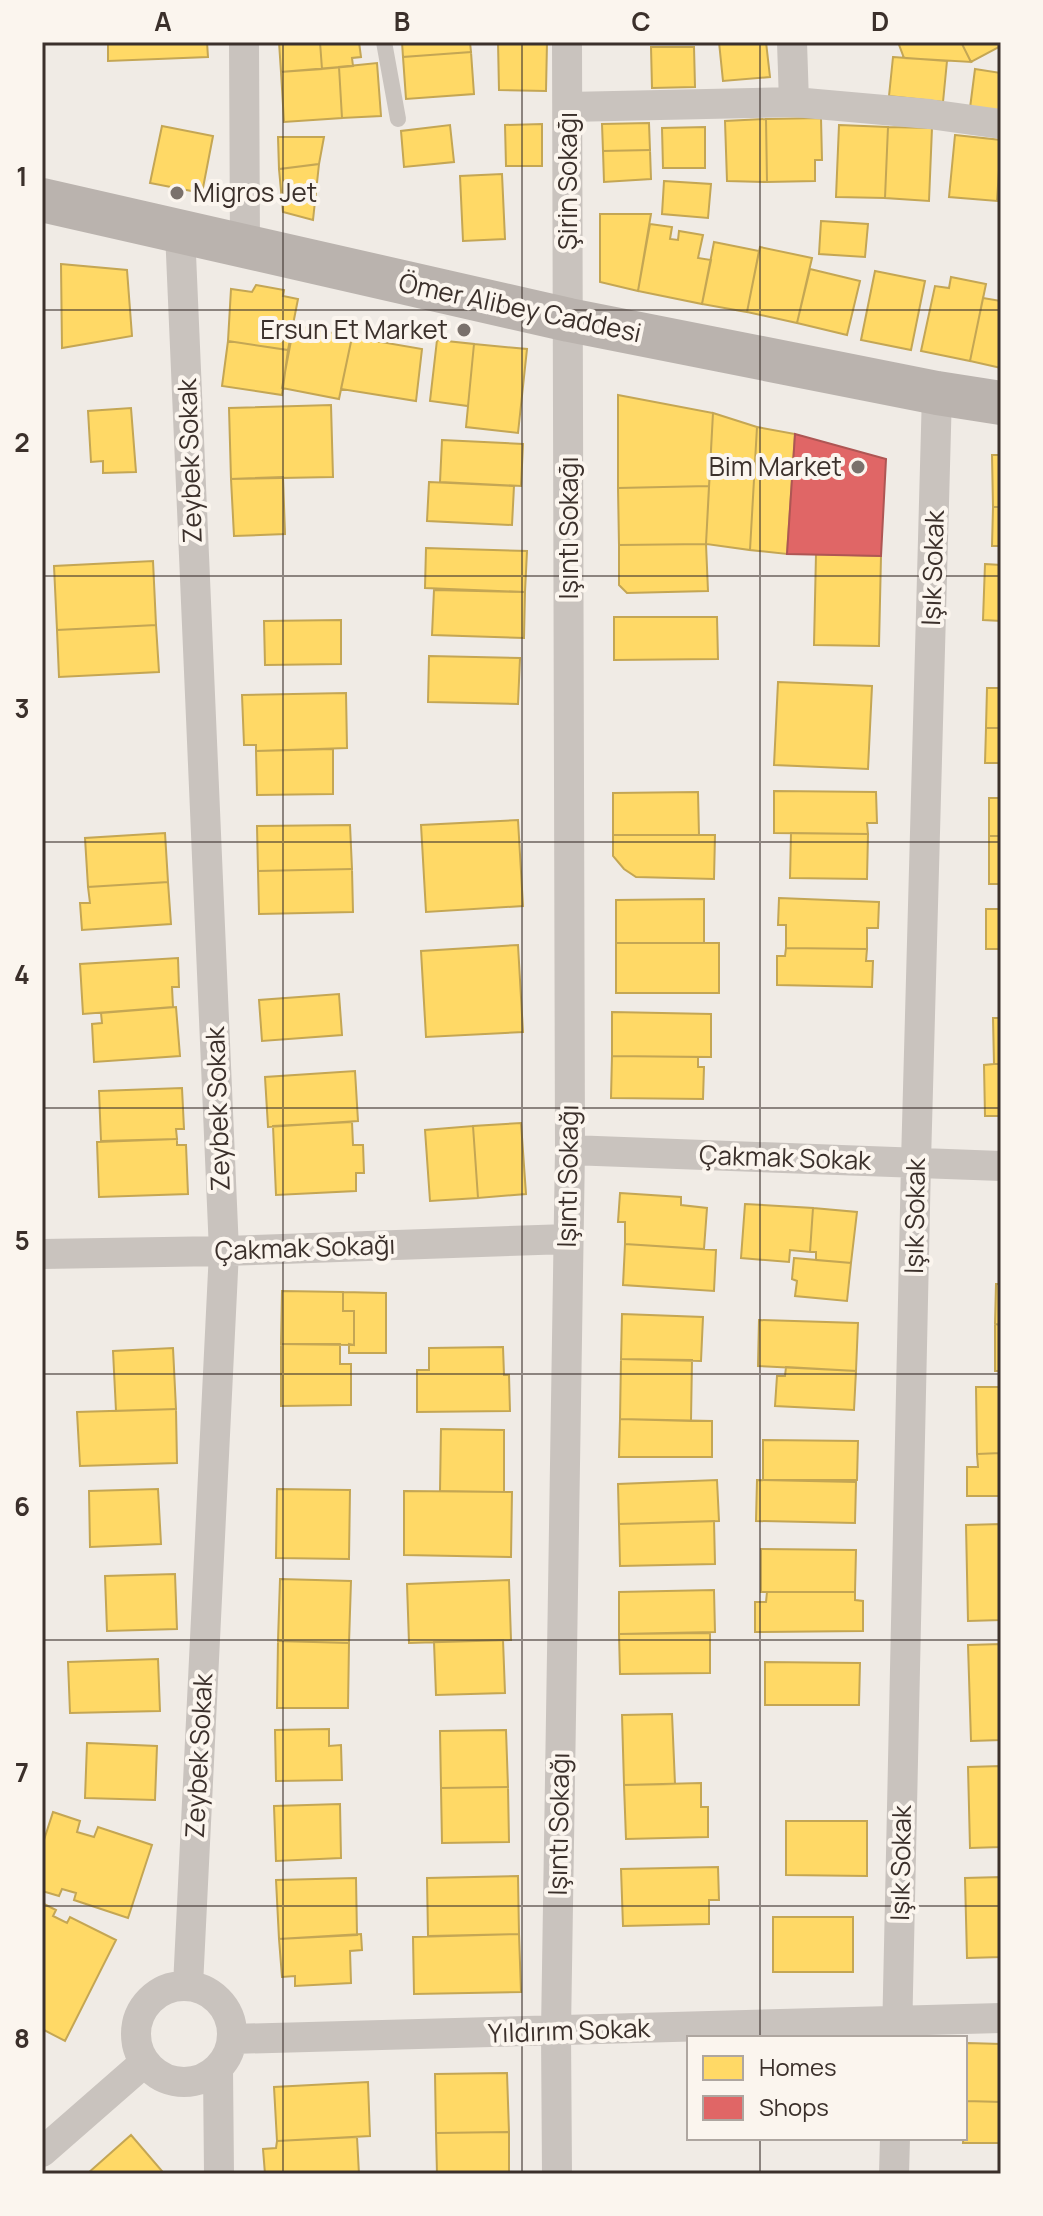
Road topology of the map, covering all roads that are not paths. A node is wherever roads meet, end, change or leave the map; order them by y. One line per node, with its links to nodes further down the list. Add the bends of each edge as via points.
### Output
1 (244, 42): 12 (street)
2 (384, 42): 8 (lane)
3 (567, 42): 7 (street, Şirin Sokağı)
4 (819, 42): 5 (street)
5 (793, 50): 6 (street)
6 (794, 102): 7 (street); 9 (street)
7 (568, 107): 13 (street, Şirin Sokağı)
8 (398, 119)
9 (1001, 124)
10 (42, 200): 11 (main road, Ömer Alibey Caddesi)
11 (180, 231): 12 (main road, Ömer Alibey Caddesi); 20 (street, Zeybek Sokak)
12 (245, 246): 13 (main road, Ömer Alibey Caddesi)
13 (569, 320): 14 (main road, Ömer Alibey Caddesi); 16 (street, Işıntı Sokağı)
14 (937, 393): 15 (main road, Ömer Alibey Caddesi); 17 (street, Işık Sokak)
15 (1001, 403)
16 (570, 1150): 17 (street, Çakmak Sokak); 19 (street, Işıntı Sokağı)
17 (916, 1162): 18 (street, Çakmak Sokak); 24 (street, Işık Sokak)
18 (1001, 1166)
19 (568, 1239): 20 (street, Çakmak Sokağı); 25 (street, Işıntı Sokağı)
20 (224, 1251): 21 (street, Çakmak Sokağı); 22 (street, Zeybek Sokak)
21 (42, 1254)
22 (188, 1986): 26 (street, via 215,1997 225,2009); 27 (street, via 159,1993 140,2016 136,2030)
23 (1001, 2018): 24 (street, Yıldırım Sokak)
24 (898, 2030): 25 (street, Yıldırım Sokak)
25 (556, 2031): 26 (street, Yıldırım Sokak); 32 (street, Işıntı Sokağı)
26 (232, 2039): 28 (street)
27 (145, 2062): 28 (street, via 164,2078 189,2083); 30 (street)
28 (218, 2069): 31 (street)
29 (895, 2140): 33 (street)
30 (42, 2152)
31 (219, 2174)
32 (557, 2174)
33 (894, 2174)

